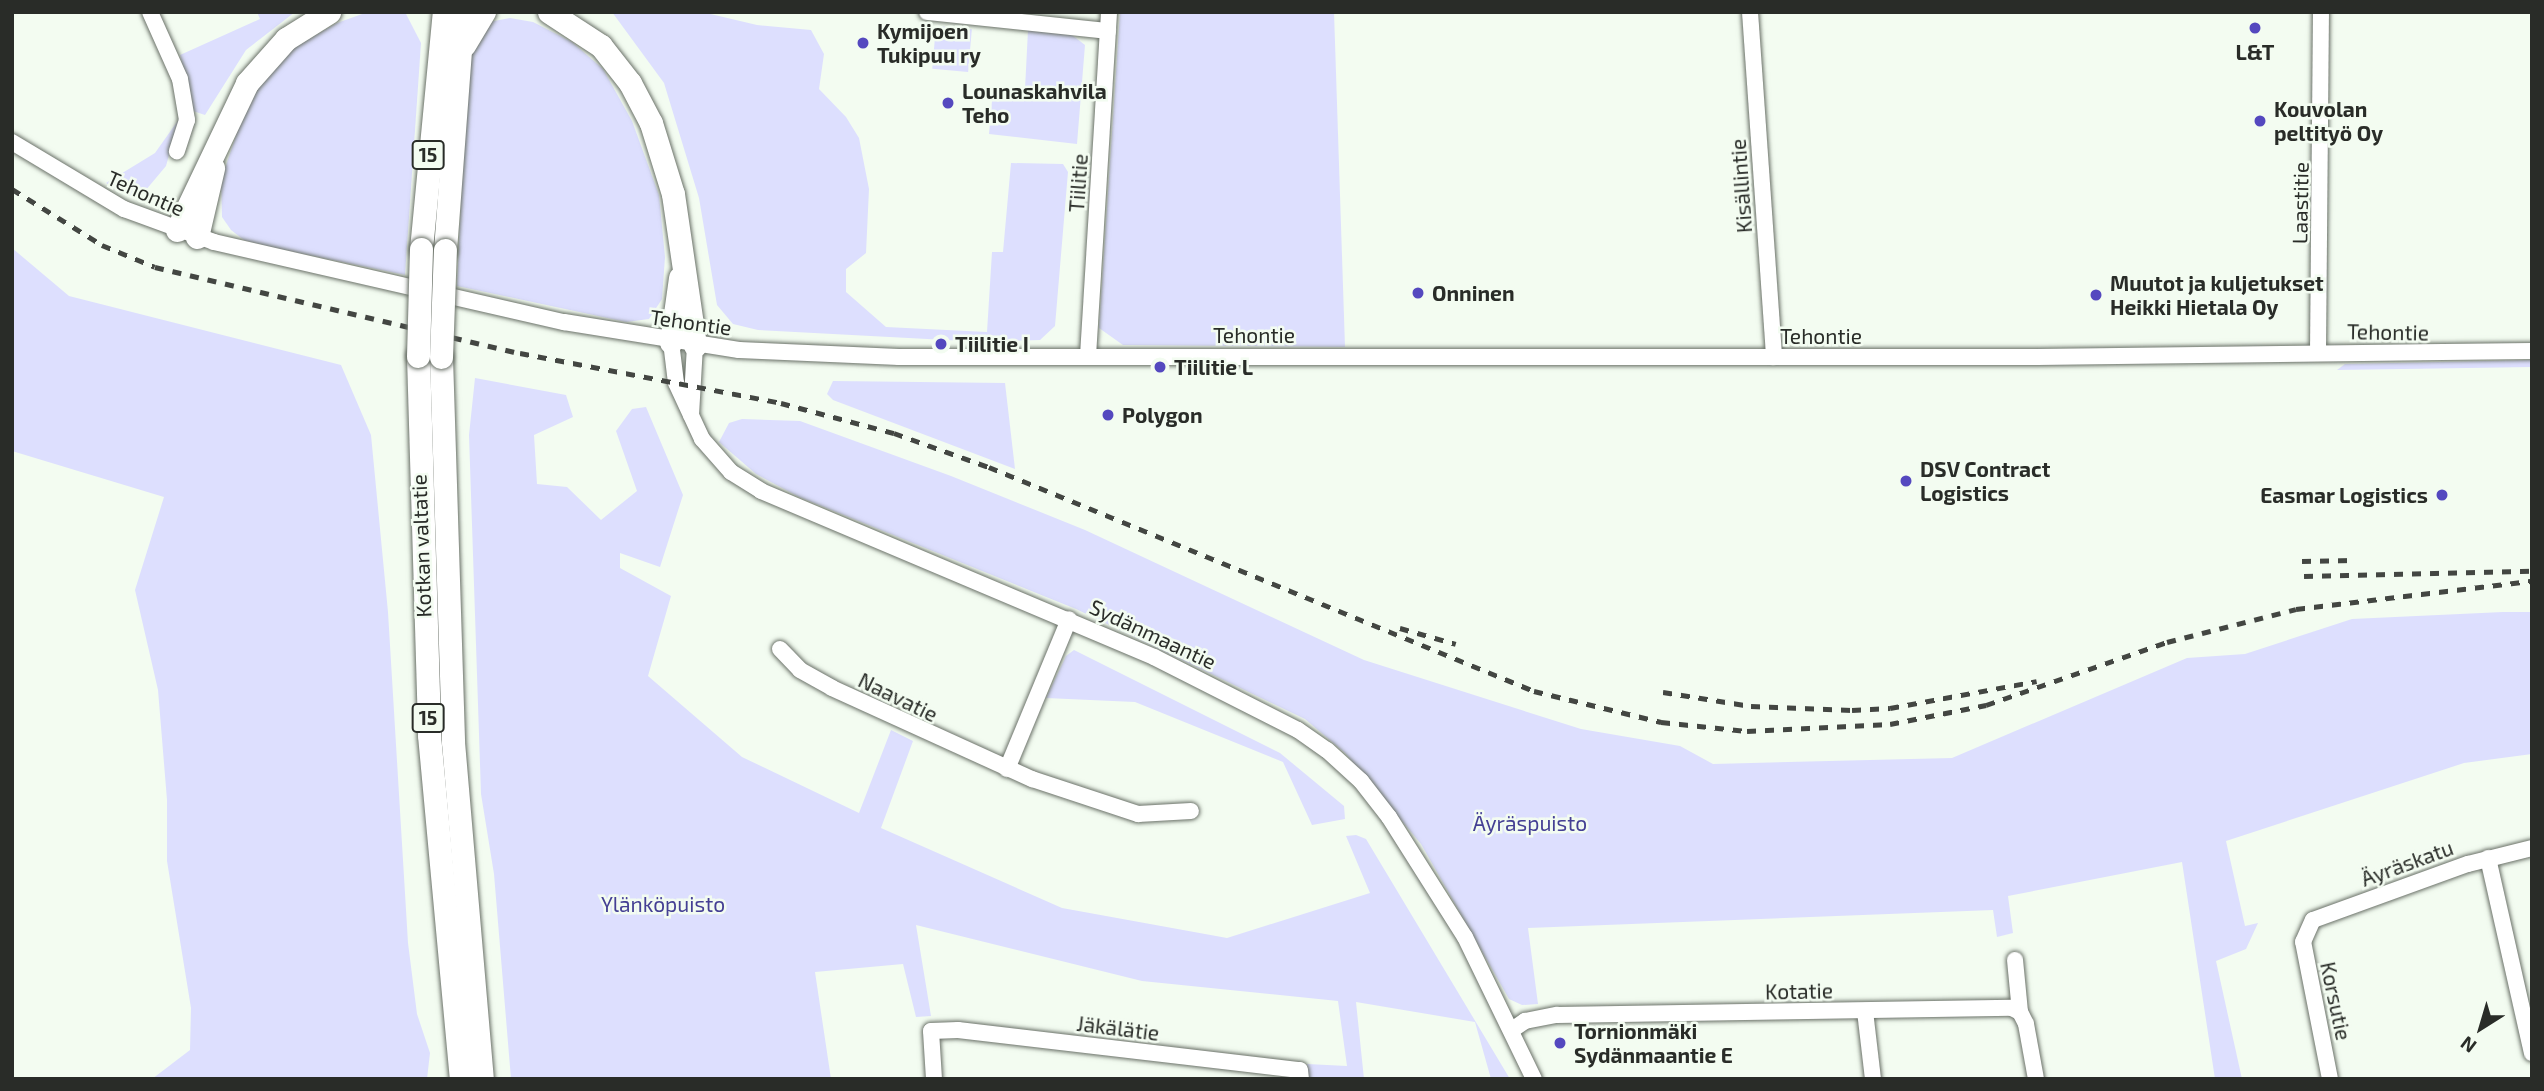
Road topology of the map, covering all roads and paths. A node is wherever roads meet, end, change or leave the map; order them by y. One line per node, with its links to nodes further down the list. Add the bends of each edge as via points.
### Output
1 (150, 12): 16 (street, via 180,79 187,120)
2 (329, 12): 17 (highway, via 270,54 247,83 224,128)
3 (427, 12): 13 (highway, via 435,30)
4 (444, 12): 13 (highway, Kotkan valtatie / 15)
5 (463, 12): 14 (highway, Kotkan valtatie / 15)
6 (484, 12): 14 (highway, via 469,31)
7 (550, 12): 18 (highway, via 601,46 641,101 667,169)
8 (927, 12): 12 (street)
9 (1109, 12): 12 (street, Tiilitie)
10 (1750, 12): 25 (street, Kisällintie)
11 (2320, 12): 22 (street, Laastitie)
12 (1108, 31): 23 (street, Tiilitie)
13 (436, 62): 24 (highway, Kotkan valtatie / 15, bridge, via 421,249)
14 (458, 72): 24 (highway, Kotkan valtatie / 15, bridge, via 445,250)
15 (12, 142): 17 (street, Tehontie, via 88,190)
16 (177, 151)
17 (187, 234): 19 (street, Tehontie, via 347,276)
18 (681, 250): 19 (highway); 20 (highway)
19 (671, 342): 20 (street, Tehontie); 26 (street, Sydänmaantie, via 676,383)
20 (695, 345): 23 (street, Tehontie, via 899,357); 26 (street)
21 (2532, 351): 22 (street, Tehontie)
22 (2318, 352): 25 (street, Tehontie)
23 (1088, 356): 25 (street, Tehontie)
24 (429, 357): 40 (highway, Kotkan valtatie / 15, via 429,735); 41 (highway, Kotkan valtatie / 15, via 452,728)
25 (1774, 357)
26 (691, 418): 27 (street, Sydänmaantie, via 714,456 761,491)
27 (1069, 619): 29 (street); 37 (street, Sydänmaantie, via 1298,730 1361,781 1465,937)
28 (780, 649): 29 (street, Naavatie, via 800,670 832,688)
29 (1007, 769): 30 (street, Naavatie, via 1138,814)
30 (1191, 811)
31 (2532, 848): 32 (street, Äyräskatu)
32 (2488, 858): 33 (street, Äyräskatu, via 2313,920); 38 (street)
33 (2304, 932): 46 (street, Korsutie)
34 (2015, 960): 36 (street)
35 (1865, 1011): 36 (street, Kotatie, via 2003,1008); 37 (street, Kotatie, via 1557,1015 1525,1021); 44 (street)
36 (2020, 1012): 45 (street)
37 (1512, 1030): 43 (street, Sydänmaantie)
38 (2532, 1054)
39 (1301, 1074): 42 (street, Jäkälätie, via 958,1030 931,1031)
40 (461, 1079)
41 (482, 1079)
42 (934, 1079)
43 (1534, 1079)
44 (1873, 1079)
45 (2036, 1079)
46 (2330, 1079)

